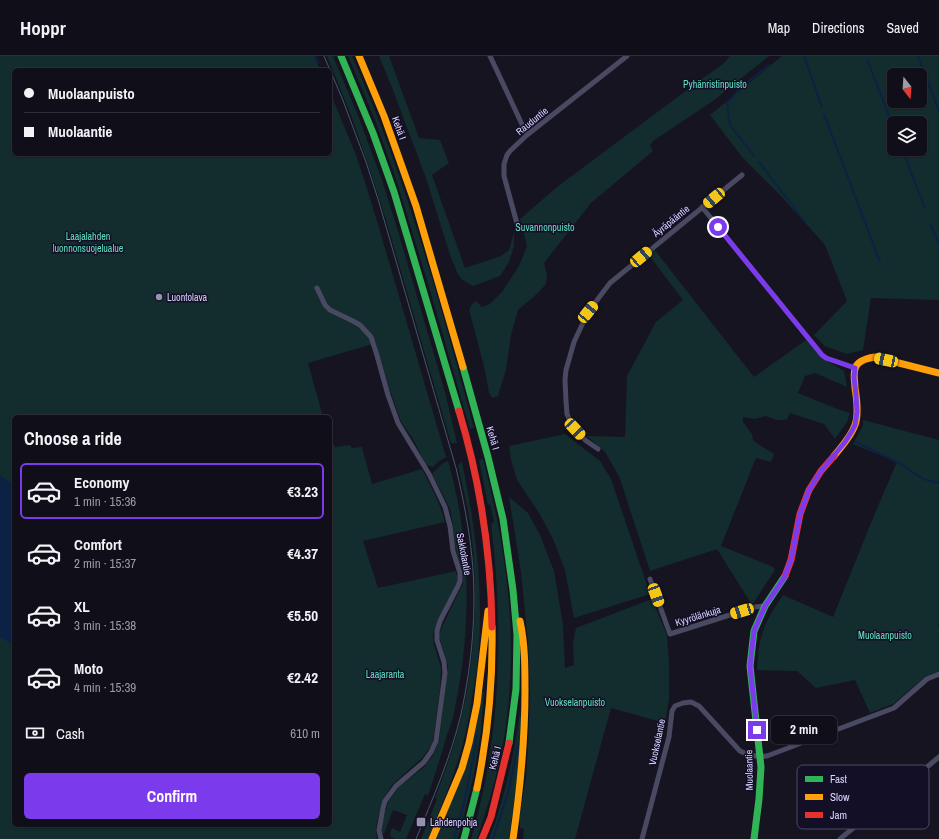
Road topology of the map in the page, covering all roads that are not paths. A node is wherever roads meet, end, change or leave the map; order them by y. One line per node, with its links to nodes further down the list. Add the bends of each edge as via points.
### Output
1 (341, 56): 14 (main road, Kehä I, via 390,178 468,442 480,492)
2 (359, 56): 15 (main road, Kehä I, via 398,153 439,285 488,457 503,519)
3 (490, 56): 5 (street)
4 (627, 56): 5 (street, Rauduntie)
5 (527, 135): 8 (street, Rauduntie, via 510,151 504,164 504,176)
6 (742, 175): 7 (street, Äyräpääntie)
7 (702, 207): 10 (street, via 822,355); 12 (street, Äyräpääntie, via 610,283 588,312 574,342 565,380 567,414 575,429)
8 (518, 226)
9 (317, 288): 22 (street, Sakkolantie, via 325,306 360,325 371,337 398,423 429,474 445,507 460,573 460,581 437,631 445,673 436,741 424,762 396,786 385,801 379,830)
10 (855, 368): 11 (main road, via 867,358 875,357); 16 (main road, Muolaantie, via 855,425 809,490 800,514 791,560 784,578)
11 (939, 373)
12 (598, 449)
13 (650, 579): 16 (street, Kyyrölänkuja, via 670,634)
14 (491, 590): 23 (main road, via 475,718 462,768); 24 (main road, Kehä I, via 491,692 480,779)
15 (513, 590): 25 (main road, Kehä I, via 517,635 512,725 491,817); 26 (main road, via 523,634 526,696 523,765)
16 (765, 606): 19 (main road, Muolaantie, via 754,631 750,666)
17 (939, 674): 19 (street, via 927,679 894,708)
18 (939, 756): 20 (street)
19 (760, 757): 27 (street, Vuokselantie, via 740,752 699,706 691,702 675,706); 28 (main road, Muolaantie, via 759,799)
20 (928, 765)
21 (852, 829): 29 (street)
22 (381, 839)
23 (432, 839)
24 (464, 839)
25 (482, 839)
26 (513, 839)
27 (642, 839)
28 (754, 839)
29 (840, 839)

